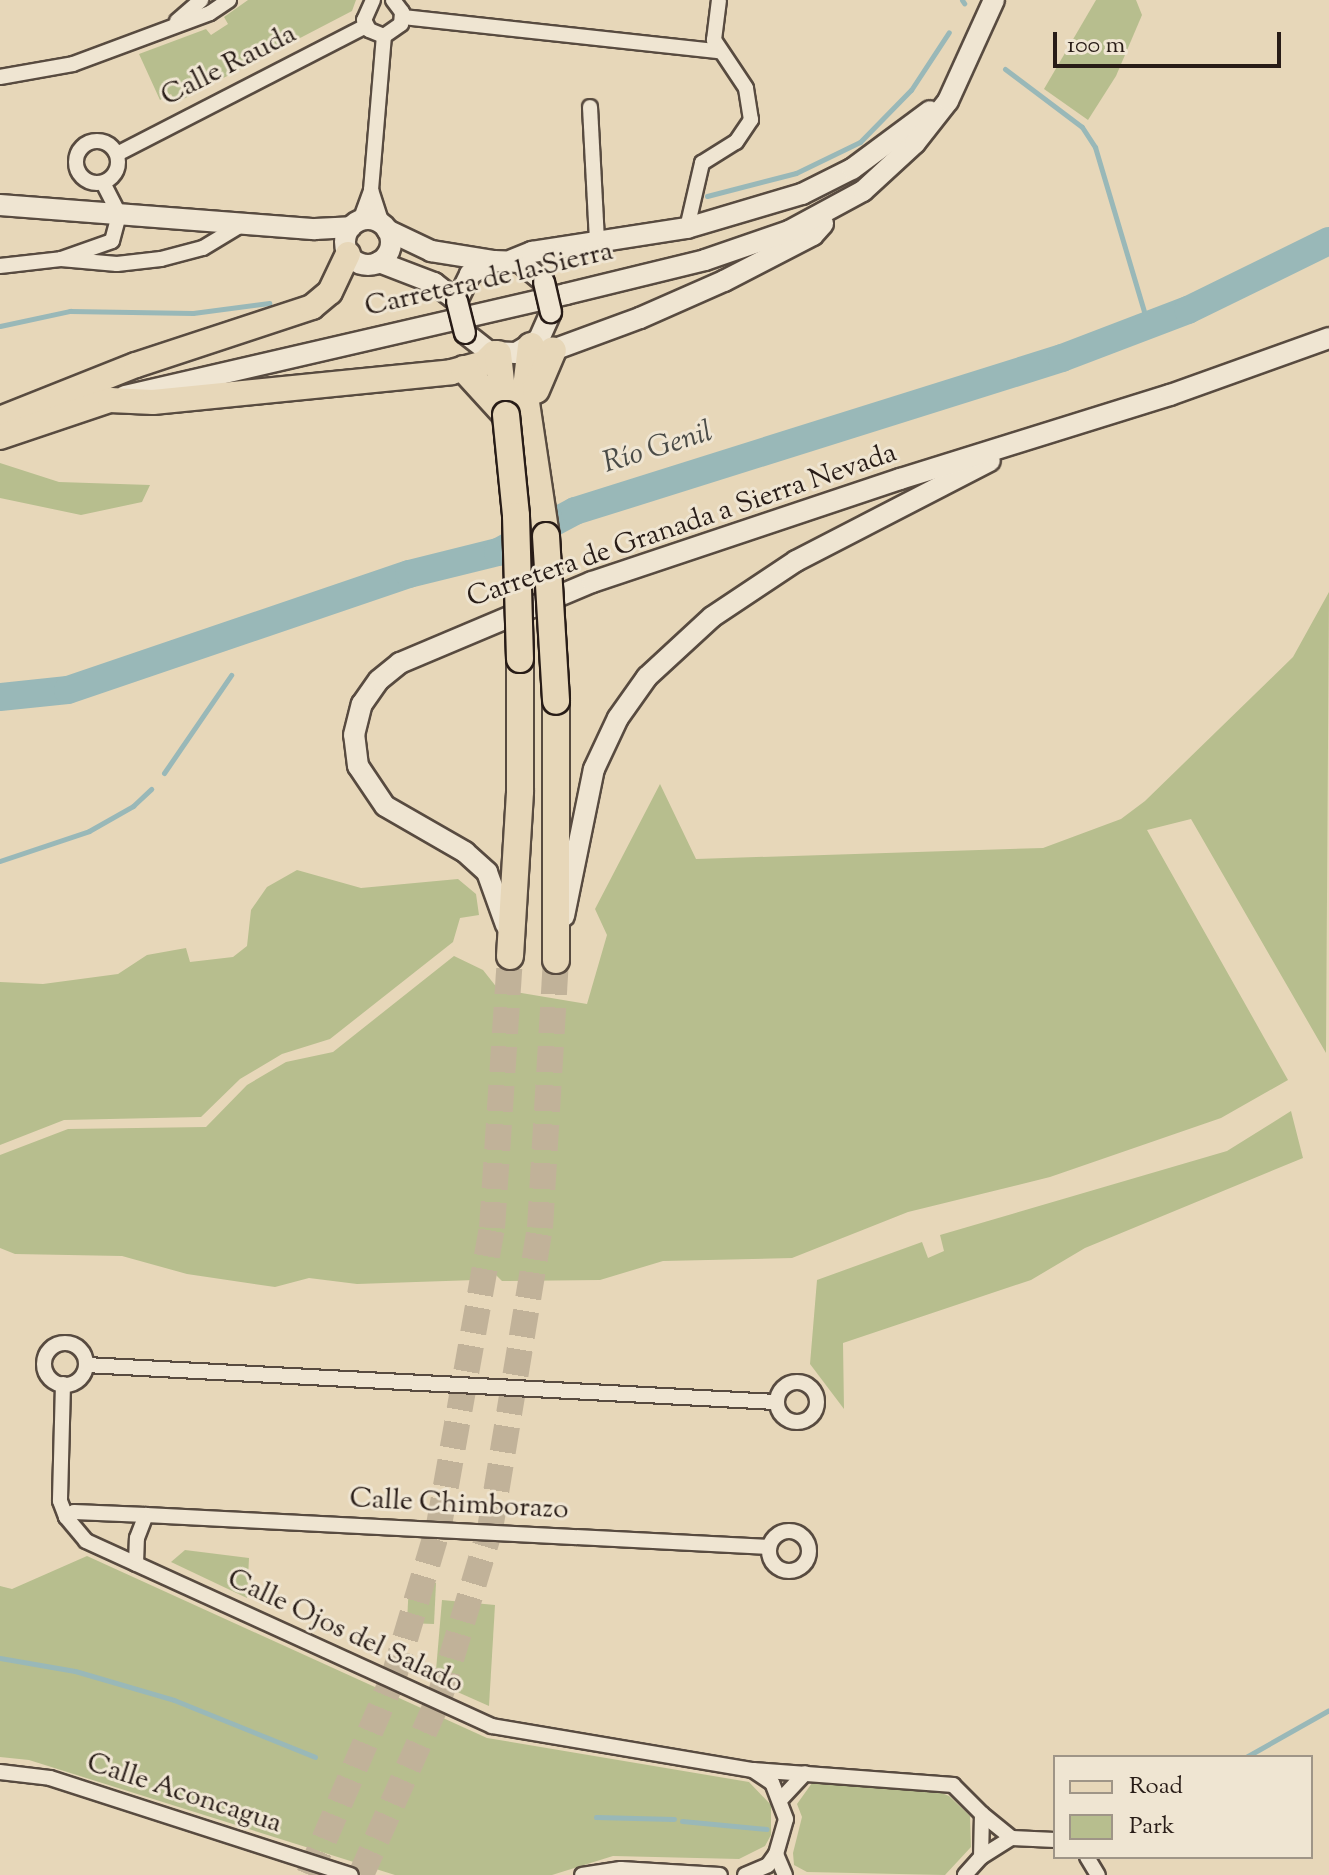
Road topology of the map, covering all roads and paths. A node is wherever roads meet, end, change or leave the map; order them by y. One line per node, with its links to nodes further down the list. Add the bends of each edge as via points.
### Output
1 (201, 0): 8 (street)
2 (229, 0): 8 (street, via 210,13)
3 (373, 0): 9 (street, via 364,14)
4 (393, 0): 7 (street)
5 (719, 0): 11 (street)
6 (994, 0): 13 (street, Carretera de la Sierra)
7 (403, 17): 10 (street, via 394,32); 11 (street)
8 (173, 24): 12 (street, via 73,64)
9 (366, 26): 10 (street); 15 (street, Calle Rauda)
10 (384, 36): 17 (street)
11 (717, 51): 24 (street, via 746,88 751,120 736,142 702,163)
12 (0, 77)
13 (948, 101): 18 (street, Carretera de la Sierra, via 890,169); 24 (street, via 852,169 802,194)
14 (590, 107): 26 (street)
15 (117, 154): 16 (street, via 117,169); 16 (street, via 96,141 79,152 77,167 83,178)
16 (103, 183): 20 (street)
17 (371, 190): 21 (street); 23 (street)
18 (844, 203): 34 (street, via 813,235 724,281); 37 (street, Carretera de la Sierra, via 789,231 705,260)
19 (0, 205): 20 (street)
20 (119, 214): 22 (street); 28 (street, via 112,241)
21 (355, 224): 23 (street); 25 (street); 27 (street)
22 (241, 225): 25 (street); 28 (street, via 203,248 161,259 117,264)
23 (385, 228): 29 (street, via 431,251); 30 (street, via 390,248)
24 (687, 228): 26 (street)
25 (315, 229): 27 (street)
26 (597, 242): 29 (street)
27 (347, 251): 30 (street, via 361,264); 39 (main road, via 330,292 305,311 136,365)
28 (61, 259): 31 (street)
29 (503, 261): 32 (street, via 470,274); 34 (street, bridge, via 527,266 544,282 551,312)
30 (379, 262): 32 (street, via 418,275)
31 (0, 266)
32 (457, 301): 35 (street, bridge, via 465,333)
33 (1329, 338): 41 (street, Carretera de Granada a Sierra Nevada)
34 (539, 347): 35 (street); 38 (highway)
35 (496, 353): 36 (main road); 38 (highway)
36 (464, 369): 37 (main road, via 153,402); 38 (highway)
37 (110, 400): 40 (main road, Carretera de la Sierra)
38 (522, 413): 42 (highway, bridge, via 516,516 521,706); 43 (highway, bridge, via 546,536 556,701)
39 (0, 419)
40 (0, 437)
41 (1029, 441): 42 (street, Carretera de Granada a Sierra Nevada, via 592,582 411,657 379,680 362,704 354,735 364,780 385,806 465,852 487,872 503,910); 43 (street, Carretera de Granada a Sierra Nevada, via 796,561 712,617 647,677 618,718 594,769)
42 (510, 956)
43 (556, 960)
44 (86, 1365): 45 (street, via 76,1382); 45 (street, via 77,1347 64,1343 51,1348 44,1360 46,1373); 46 (street)
45 (63, 1384): 48 (street, via 58,1487)
46 (777, 1402)
47 (146, 1515): 48 (street, Calle Chimborazo, via 74,1512); 49 (street, Calle Chimborazo); 50 (street, via 137,1538)
48 (66, 1517): 50 (street, Calle Ojos del Salado, via 86,1541)
49 (769, 1547)
50 (136, 1564): 51 (street, Calle Ojos del Salado, via 492,1726)
51 (753, 1770): 53 (street, Calle Ojos del Salado); 54 (street)
52 (0, 1772): 60 (street, Calle Aconcagua, via 50,1778)
53 (805, 1773): 54 (street); 55 (street, Calle Ojos del Salado, via 935,1780 968,1794)
54 (782, 1798): 58 (street, via 786,1819)
55 (982, 1814): 56 (street, Calle Ojos del Salado); 59 (street)
56 (1012, 1838): 57 (street); 59 (street)
57 (1053, 1840)
58 (776, 1854): 63 (street, via 768,1865); 64 (street)
59 (981, 1857): 65 (street)
60 (351, 1875)
61 (582, 1875): 62 (street, via 621,1869)
62 (720, 1875)
63 (745, 1875)
64 (785, 1875)
65 (965, 1875)

